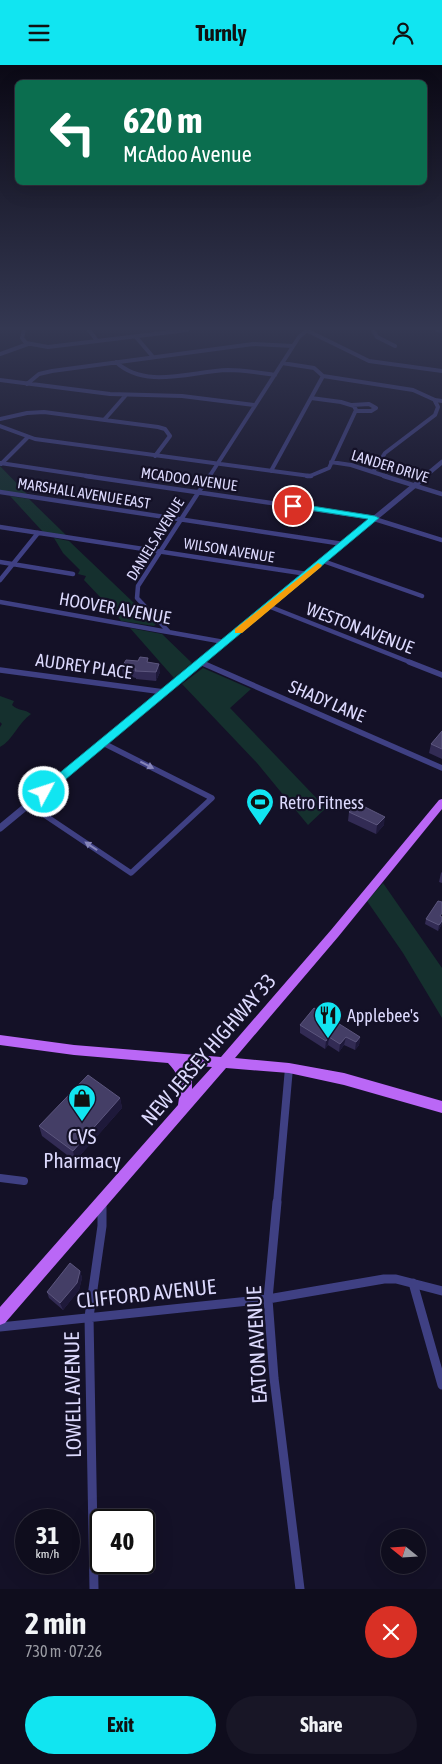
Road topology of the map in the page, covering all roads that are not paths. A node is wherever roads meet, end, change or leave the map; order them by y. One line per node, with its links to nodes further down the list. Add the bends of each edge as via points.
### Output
1 (121, 401): 11 (street)
2 (223, 401): 7 (street)
3 (257, 401): 7 (street, DANIELS AVENUE)
4 (309, 401): 19 (street)
5 (329, 401): 8 (street)
6 (435, 401): 20 (street, via 438,407 435,415 385,453)
7 (254, 405): 18 (street, DANIELS AVENUE)
8 (352, 405): 9 (street); 9 (street, via 369,404 376,408)
9 (356, 411): 15 (street)
10 (0, 419): 11 (street, via 44,412)
11 (104, 420): 14 (street, via 166,429 169,438)
12 (0, 426): 13 (street)
13 (27, 438): 14 (street); 17 (street)
14 (156, 456): 18 (street)
15 (332, 462): 19 (street, via 326,471 310,476); 20 (street, LANDER DRIVE)
16 (442, 463): 21 (street)
17 (1, 464): 23 (street, MCADOO AVENUE)
18 (217, 464): 19 (street); 23 (street, DANIELS AVENUE)
19 (271, 471)
20 (373, 472): 21 (street, LANDER DRIVE)
21 (415, 485): 24 (street, LANDER DRIVE); 25 (street)
22 (0, 492): 26 (street, MARSHALL AVENUE EAST)
23 (199, 492): 25 (street, MCADOO AVENUE); 26 (street, DANIELS AVENUE)
24 (442, 494)
25 (375, 518): 29 (street, MCADOO AVENUE); 30 (street)
26 (180, 520): 30 (street, MARSHALL AVENUE EAST); 31 (street, DANIELS AVENUE)
27 (0, 527): 28 (street, WILSON AVENUE)
28 (38, 533): 31 (street, WILSON AVENUE); 34 (street)
29 (442, 540)
30 (343, 544): 32 (street)
31 (160, 552): 36 (street, WILSON AVENUE); 41 (street, DANIELS AVENUE, via 138,586 136,595)
32 (323, 561): 36 (street); 38 (street)
33 (0, 562): 34 (street)
34 (13, 564): 35 (street); 37 (street)
35 (73, 574)
36 (306, 575): 40 (street)
37 (0, 580)
38 (422, 596)
39 (0, 602): 41 (street, HOOVER AVENUE)
40 (268, 607): 42 (street); 45 (street, WESTON AVENUE)
41 (169, 632): 42 (street, HOOVER AVENUE)
42 (224, 643): 43 (street)
43 (200, 662): 46 (street); 48 (street, SHADY LANE)
44 (0, 670): 46 (street, AUDREY PLACE)
45 (442, 675)
46 (164, 692): 47 (street)
47 (103, 743): 50 (street); 50 (street, one-way to 50, via 212,797 132,873)
48 (442, 768)
49 (442, 802): 54 (main road, NEW JERSEY HIGHWAY 33, via 384,875)
50 (28, 804): 51 (street)
51 (0, 828)
52 (0, 1040): 53 (main road, via 74,1050)
53 (170, 1057): 54 (main road); 56 (main road, via 183,1070 188,1081)
54 (224, 1061): 55 (main road); 56 (main road, NEW JERSEY HIGHWAY 33)
55 (289, 1068): 57 (main road, via 344,1079); 63 (street, EATON AVENUE)
56 (184, 1106): 60 (main road, NEW JERSEY HIGHWAY 33)
57 (442, 1107)
58 (0, 1178): 59 (street)
59 (24, 1181)
60 (102, 1201): 64 (street, LOWELL AVENUE, via 102,1226); 65 (main road, NEW JERSEY HIGHWAY 33)
61 (412, 1283): 62 (street, CLIFFORD AVENUE); 63 (street, CLIFFORD AVENUE, via 384,1279); 67 (street)
62 (442, 1291)
63 (268, 1299): 64 (street, CLIFFORD AVENUE); 69 (street, EATON AVENUE, via 274,1378)
64 (89, 1317): 66 (street, CLIFFORD AVENUE); 68 (street, LOWELL AVENUE)
65 (0, 1318)
66 (0, 1327)
67 (442, 1385)
68 (94, 1589)
69 (300, 1589)

